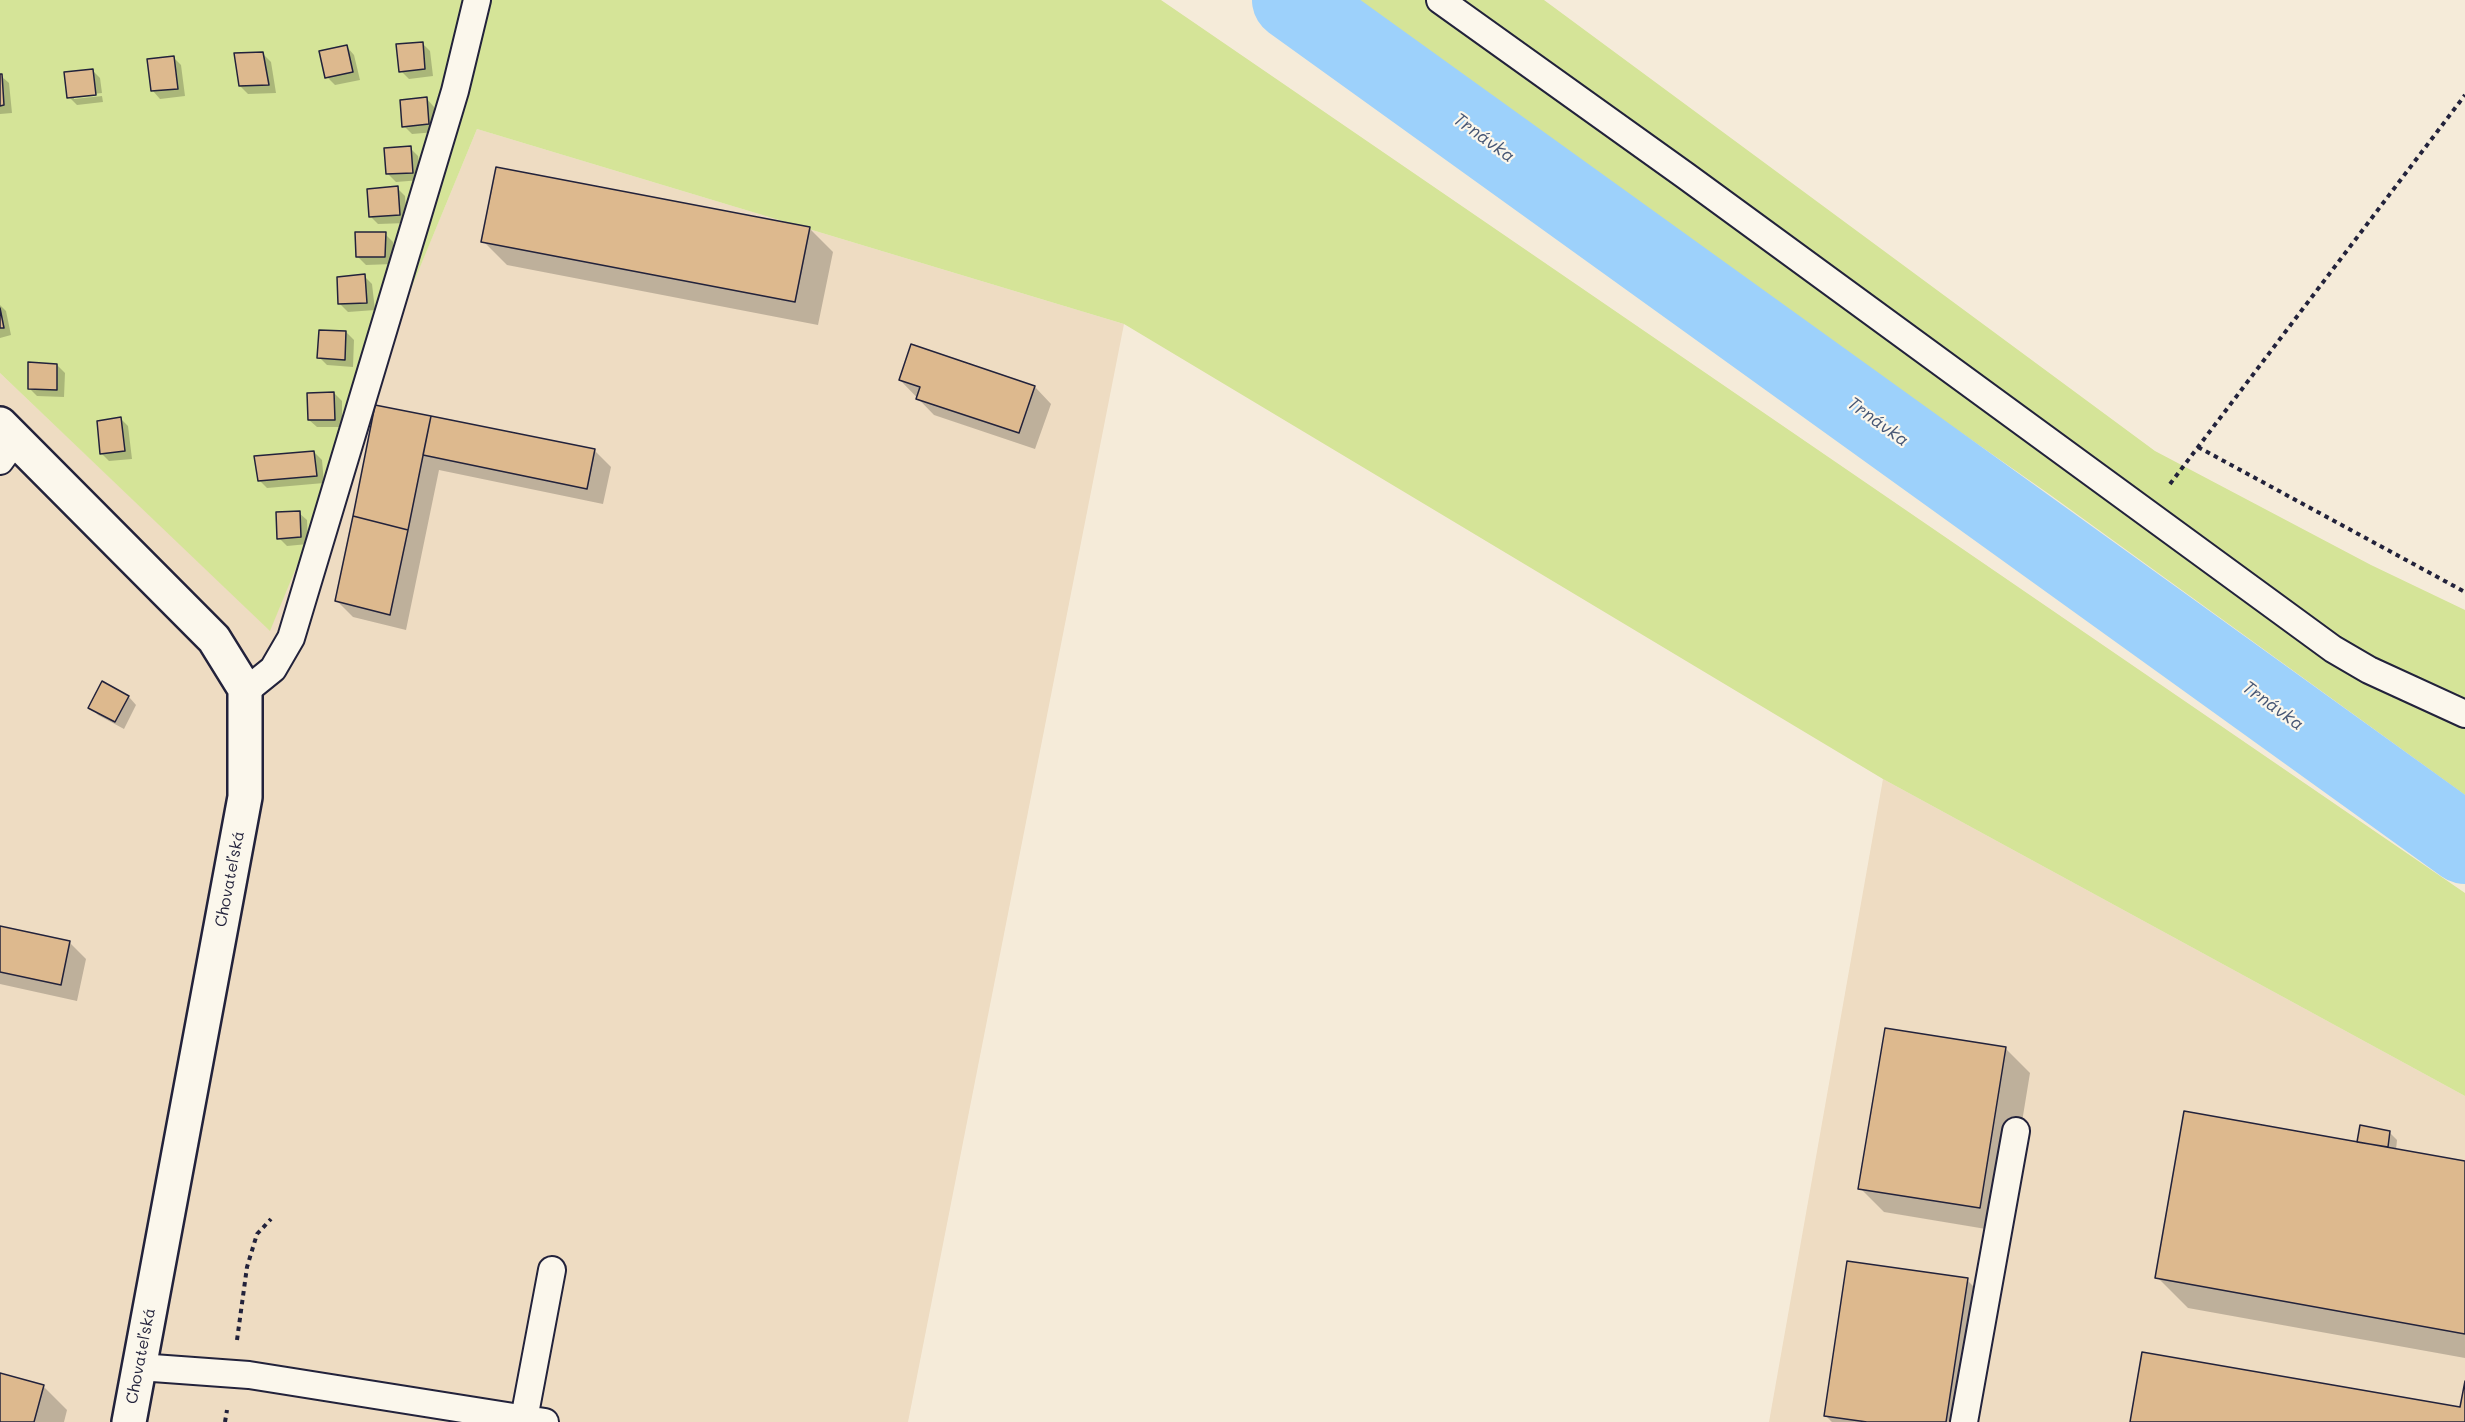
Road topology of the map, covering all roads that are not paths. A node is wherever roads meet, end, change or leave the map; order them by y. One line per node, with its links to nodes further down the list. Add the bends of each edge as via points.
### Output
1 (477, 0): 4 (lane, via 455,91 291,638 273,669)
2 (1440, 0): 5 (lane, via 2333,649 2368,670)
3 (6, 441): 4 (street, via 214,639)
4 (245, 689): 8 (street, Chovateľská, via 245,797)
5 (2465, 714)
6 (2016, 1131): 11 (lane)
7 (552, 1270): 9 (lane)
8 (139, 1367): 9 (lane, via 249,1375); 10 (street, Chovateľská)
9 (535, 1420)
10 (129, 1422)
11 (1964, 1422)

